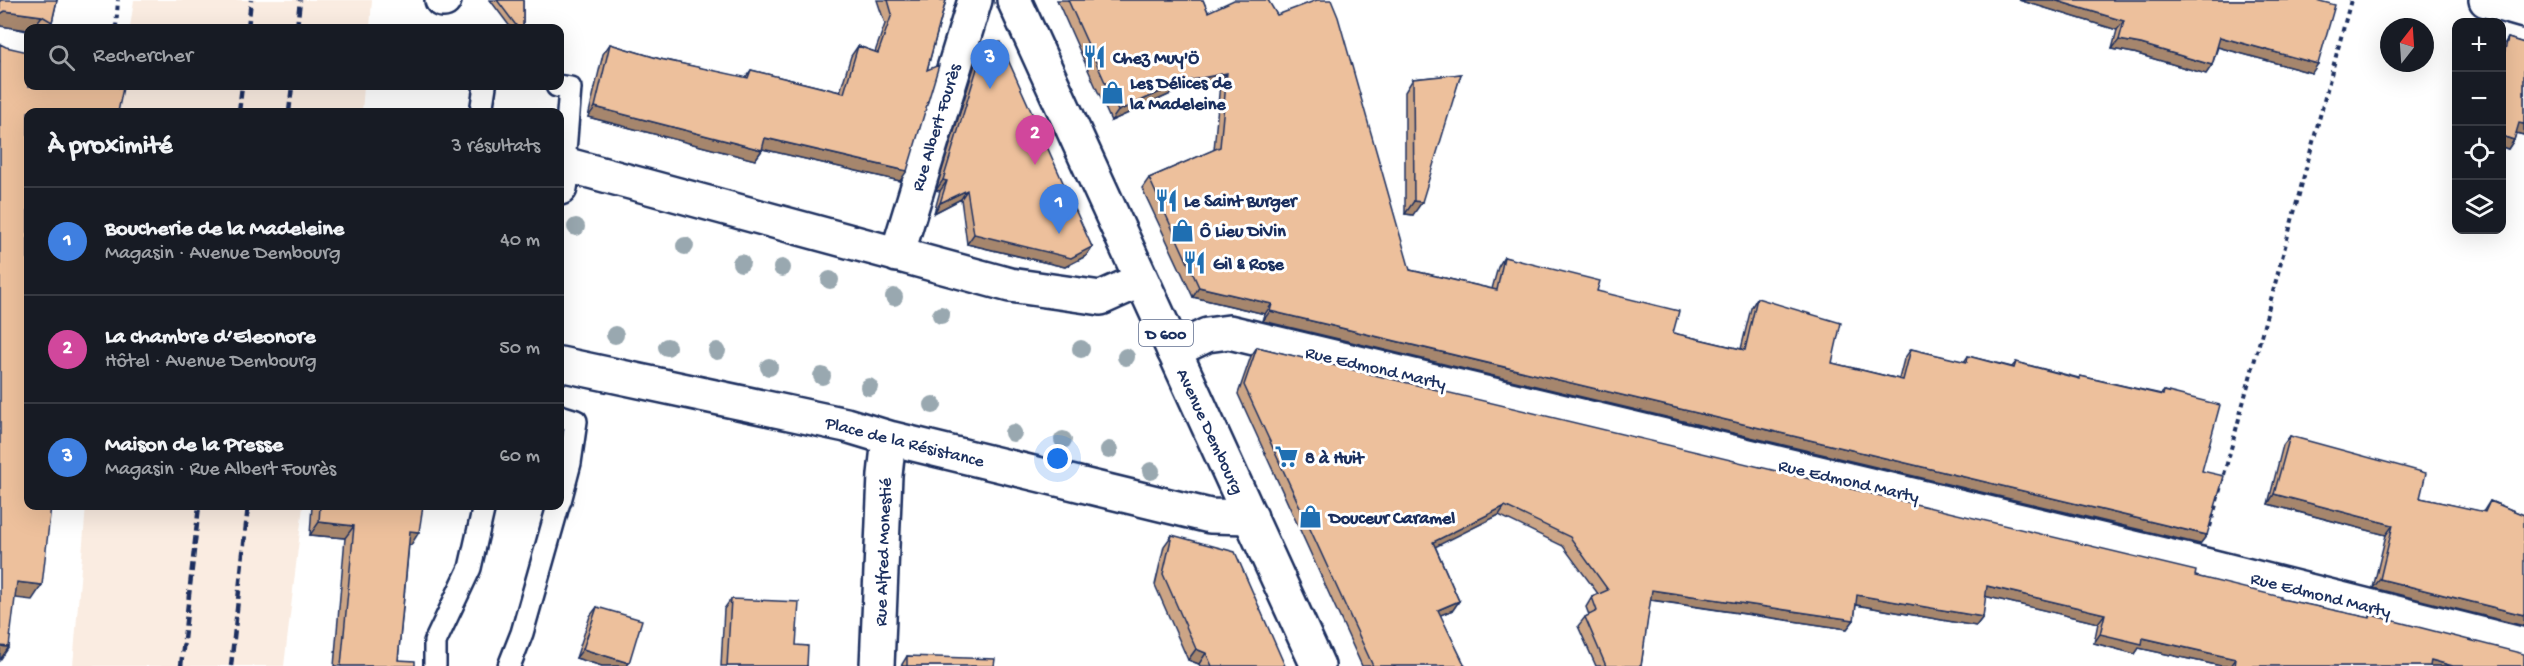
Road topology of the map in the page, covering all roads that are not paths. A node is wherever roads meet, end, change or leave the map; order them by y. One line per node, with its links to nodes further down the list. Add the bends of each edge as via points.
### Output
1 (975, 0): 12 (street, Rue Albert Fourès)
2 (1014, 0): 13 (street, Avenue Dembourg / D 600)
3 (2486, 0): 4 (street)
4 (2524, 11)
5 (0, 43): 6 (street)
6 (24, 48)
7 (564, 87): 10 (lane, via 570,88)
8 (484, 90): 9 (lane)
9 (481, 108)
10 (564, 154)
11 (564, 176): 12 (street)
12 (897, 255): 13 (street, via 1010,285 1101,298)
13 (1141, 280): 14 (street, Avenue Dembourg / D 600)
14 (1174, 351): 21 (street, Avenue Dembourg / D 600); 22 (street, Rue Edmond Marty, via 1207,335 1229,332)
15 (564, 365): 17 (street, Place de la Résistance, via 846,425)
16 (564, 417): 18 (lane, via 576,421)
17 (889, 438): 21 (street, Place de la Résistance, via 1210,516); 25 (street, Rue Alfred Monestié)
18 (564, 486)
19 (483, 510): 23 (lane, via 470,568 435,642)
20 (557, 510): 24 (lane)
21 (1251, 517): 26 (street, Avenue Dembourg / D 600)
22 (2524, 645)
23 (435, 666)
24 (509, 666)
25 (878, 666)
26 (1318, 666)

